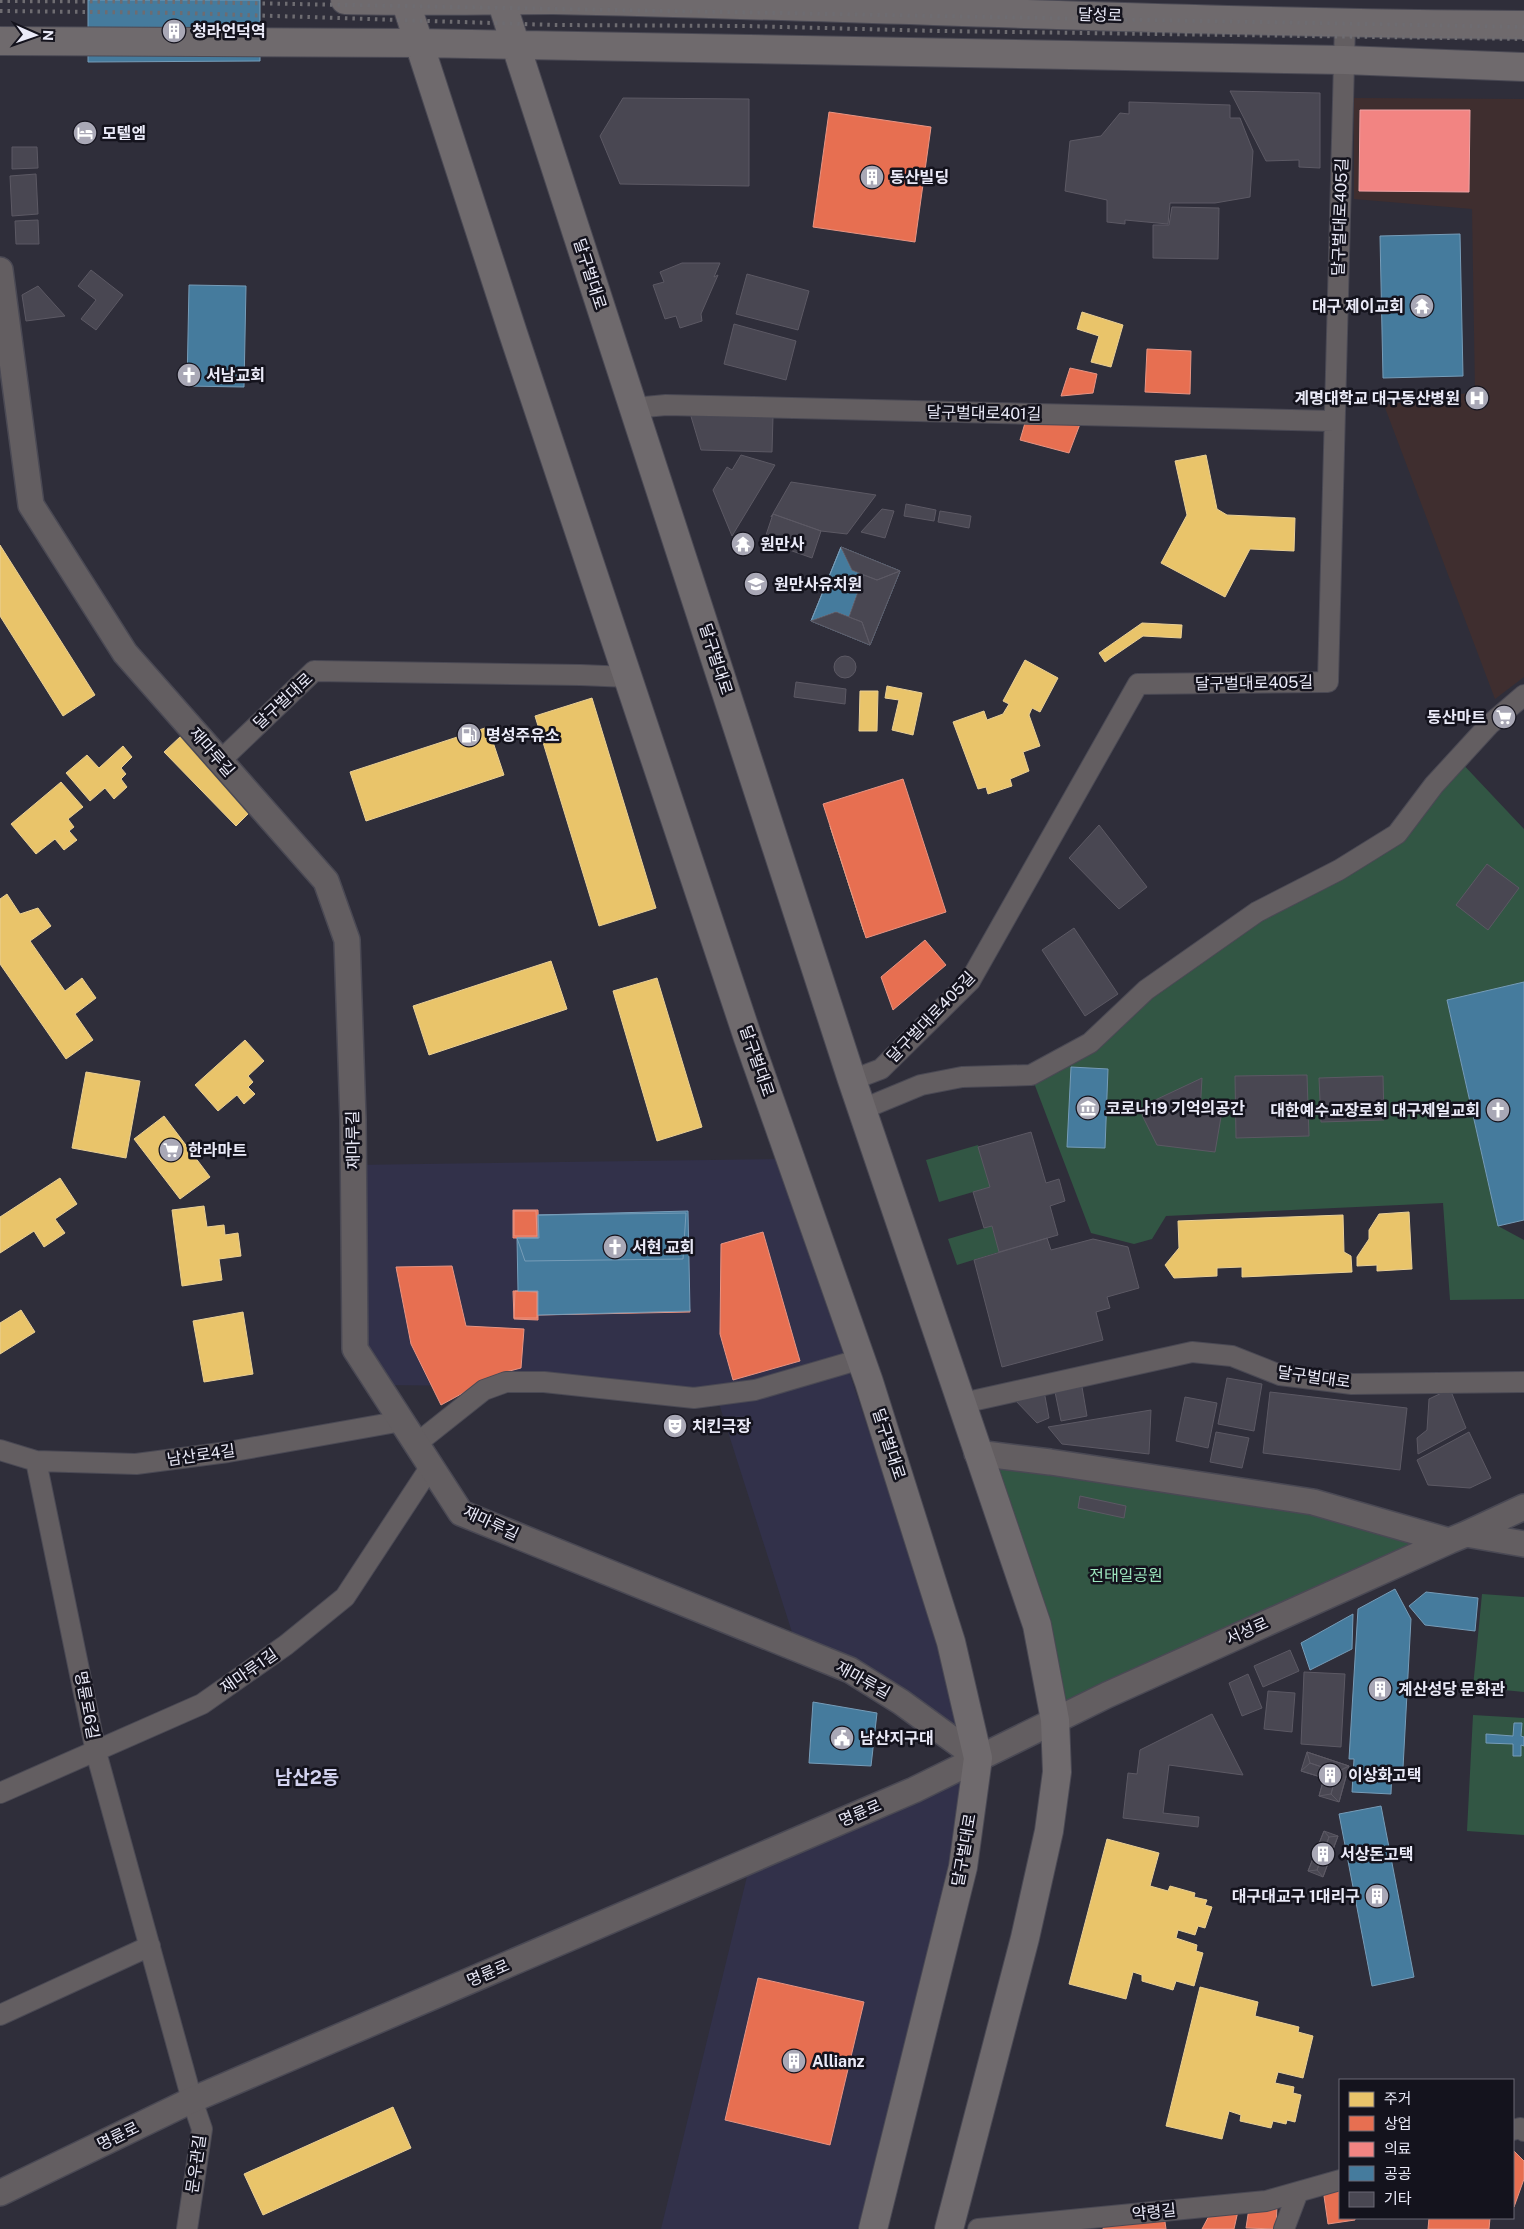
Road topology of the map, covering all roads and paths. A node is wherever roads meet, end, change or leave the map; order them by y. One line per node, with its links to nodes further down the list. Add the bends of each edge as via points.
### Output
1 (346, 0): 3 (main road, 달성로)
2 (501, 0): 3 (main road, 달성로); 4 (main road, 달성로); 9 (main road, 달구벌대로)
3 (405, 1): 8 (main road, 달구벌대로)
4 (1080, 7): 5 (main road, 달성로)
5 (1345, 24): 6 (main road, 달성로); 10 (street, 달구벌대로405길)
6 (1524, 25)
7 (0, 41): 8 (main road)
8 (419, 43): 9 (main road); 15 (main road, 달구벌대로)
9 (514, 45): 10 (main road); 13 (main road, 달구벌대로)
10 (1344, 60): 11 (main road); 14 (street, 달구벌대로405길)
11 (1524, 67)
12 (0, 270): 17 (street, 재마루길, via 31,505 125,653)
13 (634, 408): 14 (street, 달구벌대로401길, via 666,405); 18 (main road, 달구벌대로)
14 (1334, 421): 18 (street, 달구벌대로405길, via 1328,682 1138,684 970,981 881,1069)
15 (628, 678): 17 (street, 달구벌대로, via 581,674 314,671); 20 (main road, 달구벌대로, via 748,1038)
16 (1524, 695): 19 (street, via 1489,724 1434,785 1396,834 1339,870 1258,912 1146,990 1090,1043 1031,1075 962,1077 921,1085)
17 (220, 761): 23 (street, 재마루길, via 326,881 348,940 355,1349)
18 (852, 1080): 19 (main road, 달구벌대로)
19 (863, 1108): 22 (main road, 달구벌대로)
20 (862, 1359): 24 (street, via 755,1390 694,1398 544,1382 506,1382 484,1390); 34 (main road, 달구벌대로, via 950,1642)
21 (1524, 1382): 22 (street, 달구벌대로, via 1352,1384 1280,1375 1232,1356 1192,1352)
22 (963, 1403): 26 (main road, 달구벌대로)
23 (402, 1421): 24 (street, 재마루길); 27 (street, 남산로4길, via 228,1452 136,1464)
24 (416, 1444): 28 (street, 재마루길)
25 (0, 1450): 27 (street, 남산로4길)
26 (977, 1453): 30 (street, via 1313,1502); 32 (main road, 달구벌대로, via 1037,1625)
27 (36, 1461): 33 (street, 명륜로6길)
28 (431, 1466): 33 (street, 재마루1길, via 346,1597 286,1645 202,1704); 34 (street, 재마루길, via 461,1513 850,1670 901,1702)
29 (1524, 1507): 30 (street, 서성로)
30 (1458, 1537): 31 (street); 32 (street, 서성로)
31 (1524, 1544)
32 (1055, 1720): 34 (street, 서성로); 44 (main road, 달구벌대로, via 1057,1772 1049,1830 1025,1938)
33 (96, 1752): 35 (street, 재마루1길); 36 (street, 명륜로6길)
34 (978, 1758): 38 (street, 명륜로, via 914,1790); 43 (main road, 달구벌대로, via 963,1867)
35 (0, 1793)
36 (150, 1946): 37 (street); 38 (street, 명륜로6길)
37 (0, 2015)
38 (192, 2100): 41 (street, 명륜로); 42 (street, 문우관길, via 202,2129)
39 (1339, 2180): 40 (street, 약령길)
40 (1298, 2192): 45 (street, 약령길, via 1266,2201); 46 (street)
41 (0, 2193)
42 (187, 2229)
43 (873, 2229)
44 (949, 2229)
45 (978, 2229)
46 (1284, 2229)

